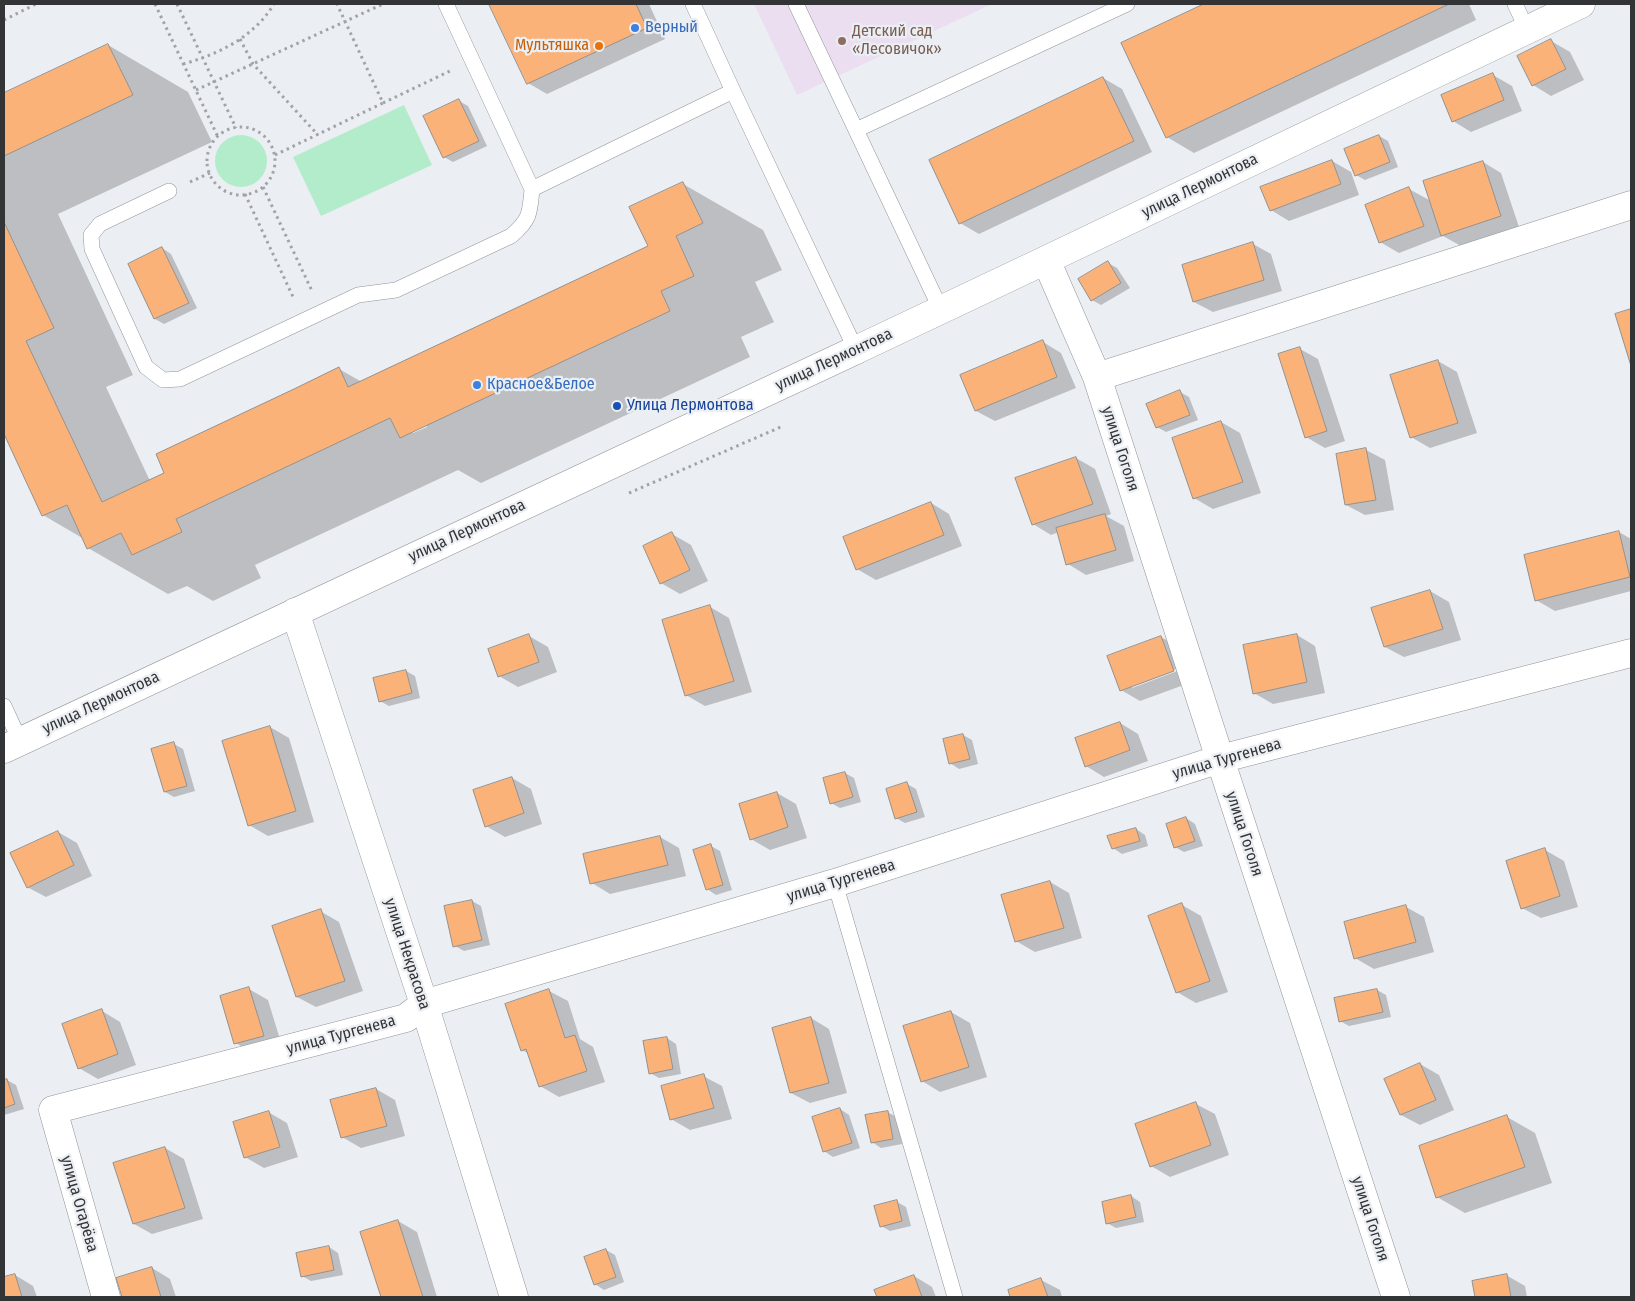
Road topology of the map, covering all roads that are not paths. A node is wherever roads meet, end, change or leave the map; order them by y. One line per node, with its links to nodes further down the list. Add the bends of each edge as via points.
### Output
1 (446, 4): 10 (lane)
2 (693, 4): 8 (lane)
3 (796, 4): 9 (lane)
4 (1127, 4): 9 (lane)
5 (1515, 4): 7 (lane)
6 (1580, 4): 7 (street, улица Лермонтова)
7 (1527, 30): 13 (street, улица Лермонтова)
8 (733, 91): 10 (lane); 15 (lane)
9 (856, 130): 14 (lane)
10 (532, 189): 11 (lane, via 531,208 524,224 511,236 396,290 358,294 180,379 162,380 146,367 92,249 90,235 100,224)
11 (169, 191)
12 (1631, 205): 16 (street)
13 (1046, 260): 14 (street, улица Лермонтова); 16 (street, улица Гоголя)
14 (941, 310): 15 (street, улица Лермонтова)
15 (856, 350): 17 (street, улица Лермонтова)
16 (1097, 377): 21 (street, улица Гоголя)
17 (296, 612): 20 (street, улица Лермонтова); 23 (street, улица Некрасова)
18 (1631, 654): 21 (street, улица Тургенева)
19 (4, 706): 20 (lane)
20 (12, 745)
21 (1220, 759): 22 (street, улица Тургенева); 28 (street, улица Гоголя)
22 (835, 884): 23 (street, улица Тургенева); 27 (lane)
23 (424, 1004): 24 (street, улица Тургенева, via 406,1018); 26 (street, улица Некрасова)
24 (53, 1110): 25 (street, улица Огарёва)
25 (106, 1297)
26 (514, 1297)
27 (955, 1297)
28 (1396, 1297)

